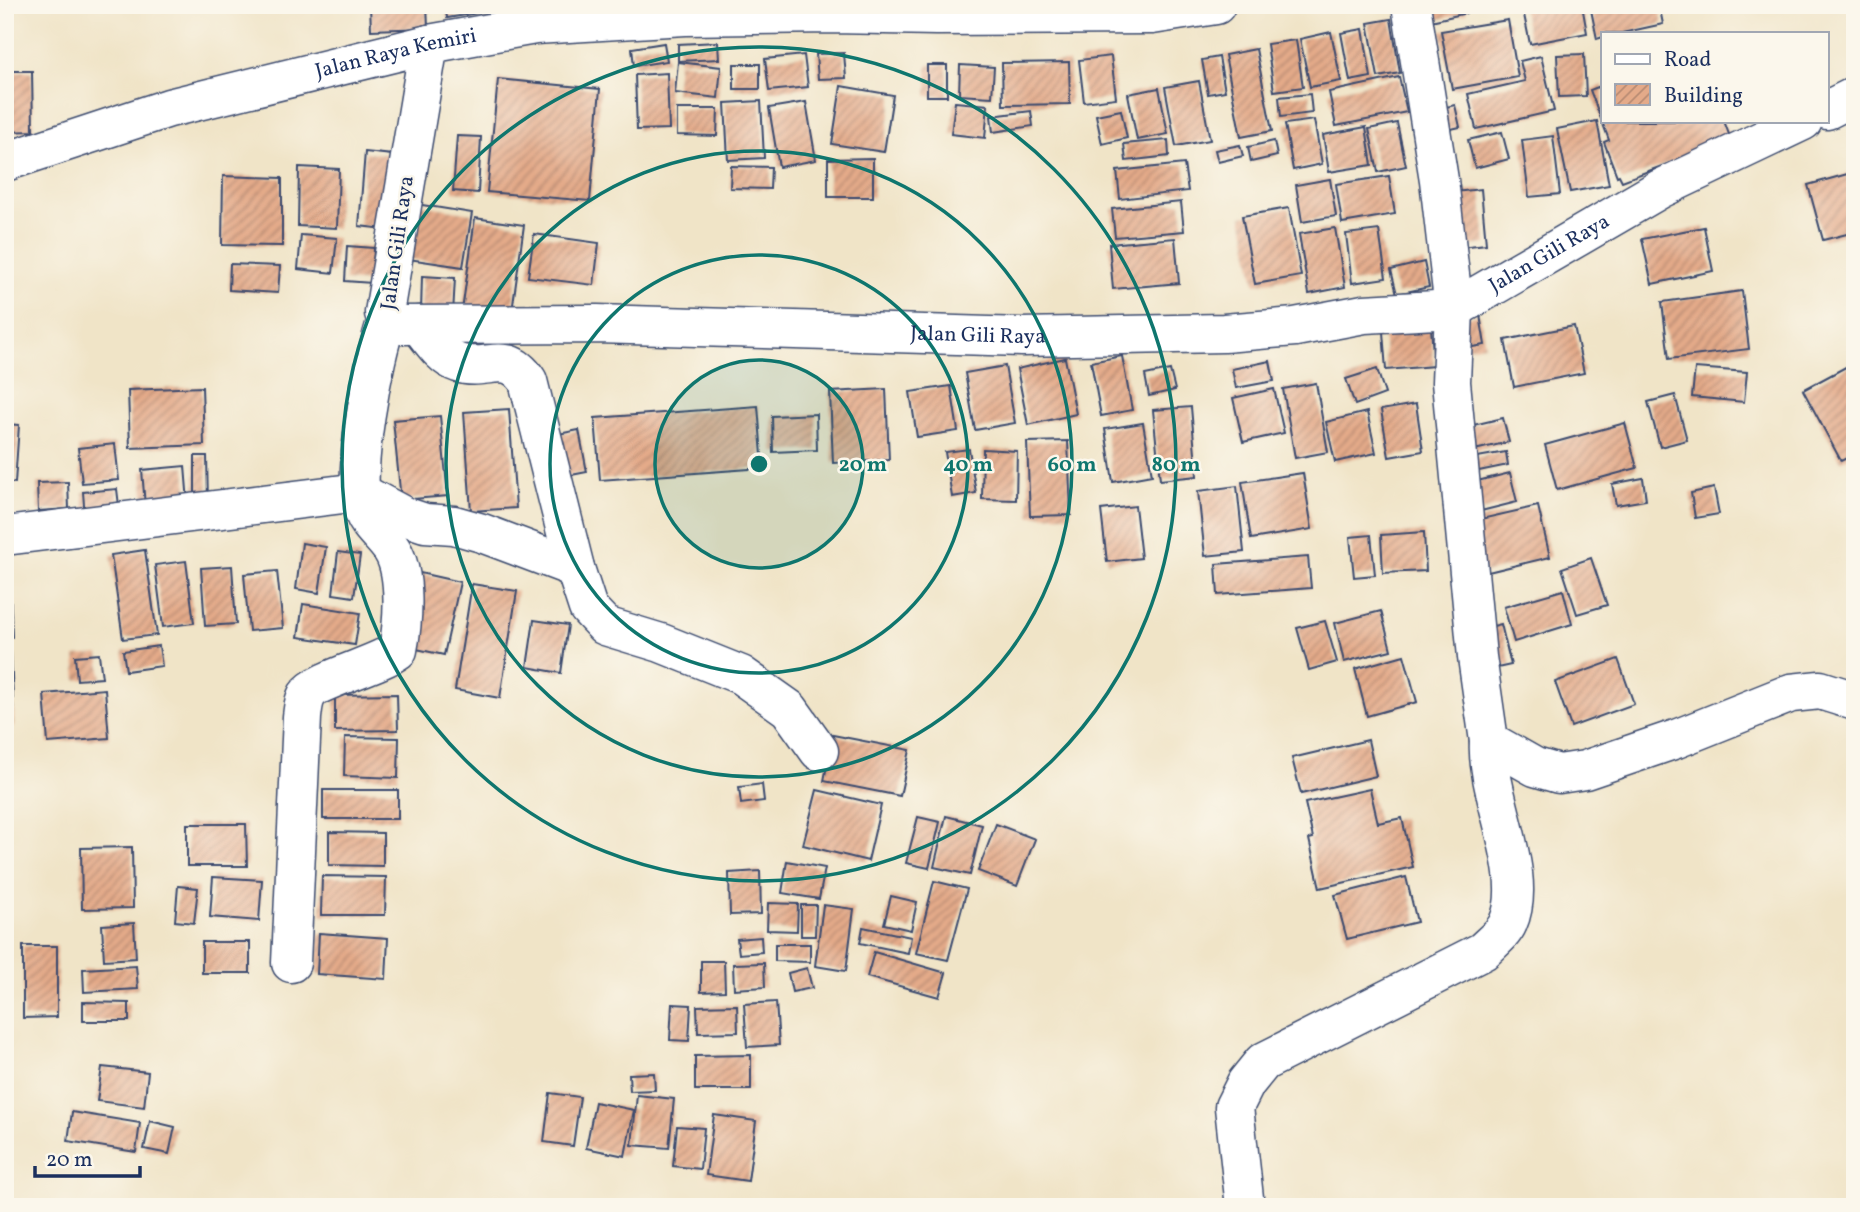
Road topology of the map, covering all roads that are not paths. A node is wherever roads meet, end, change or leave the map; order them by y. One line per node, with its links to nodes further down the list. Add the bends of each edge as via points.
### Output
1 (1216, 5): 4 (street, Jalan Raya Kemiri, via 1152,15)
2 (1411, 5): 10 (street)
3 (685, 11): 4 (street, Jalan Raya Kemiri); 5 (street, Jalan Raya Kemiri, via 535,25)
4 (1060, 11)
5 (429, 44): 9 (street, Jalan Raya Kemiri, via 169,108); 11 (street, Jalan Gili Raya, via 384,313)
6 (1855, 96): 7 (street)
7 (1828, 110)
8 (1801, 122): 10 (street, Jalan Gili Raya, via 1660,189)
9 (5, 162)
10 (1454, 309): 11 (street, Jalan Gili Raya, via 1364,314 1295,327 1224,333 1022,337); 16 (street, via 1451,382)
11 (403, 322): 12 (street, via 378,343); 14 (street, via 457,363 504,363 519,368 528,381)
12 (359, 492): 13 (street); 14 (street, via 404,516 482,533); 18 (street, via 374,531 392,549 398,564 401,634 398,650 386,659 315,687 306,696)
13 (5, 536)
14 (575, 568): 17 (street, via 588,608 606,626 662,643 741,676 789,709)
15 (1855, 701): 16 (street, via 1819,690 1791,693 1663,744 1559,774 1535,767)
16 (1489, 741): 19 (street, via 1515,896 1508,924 1483,951 1263,1062 1234,1107)
17 (819, 751)
18 (291, 963)
19 (1245, 1207)

